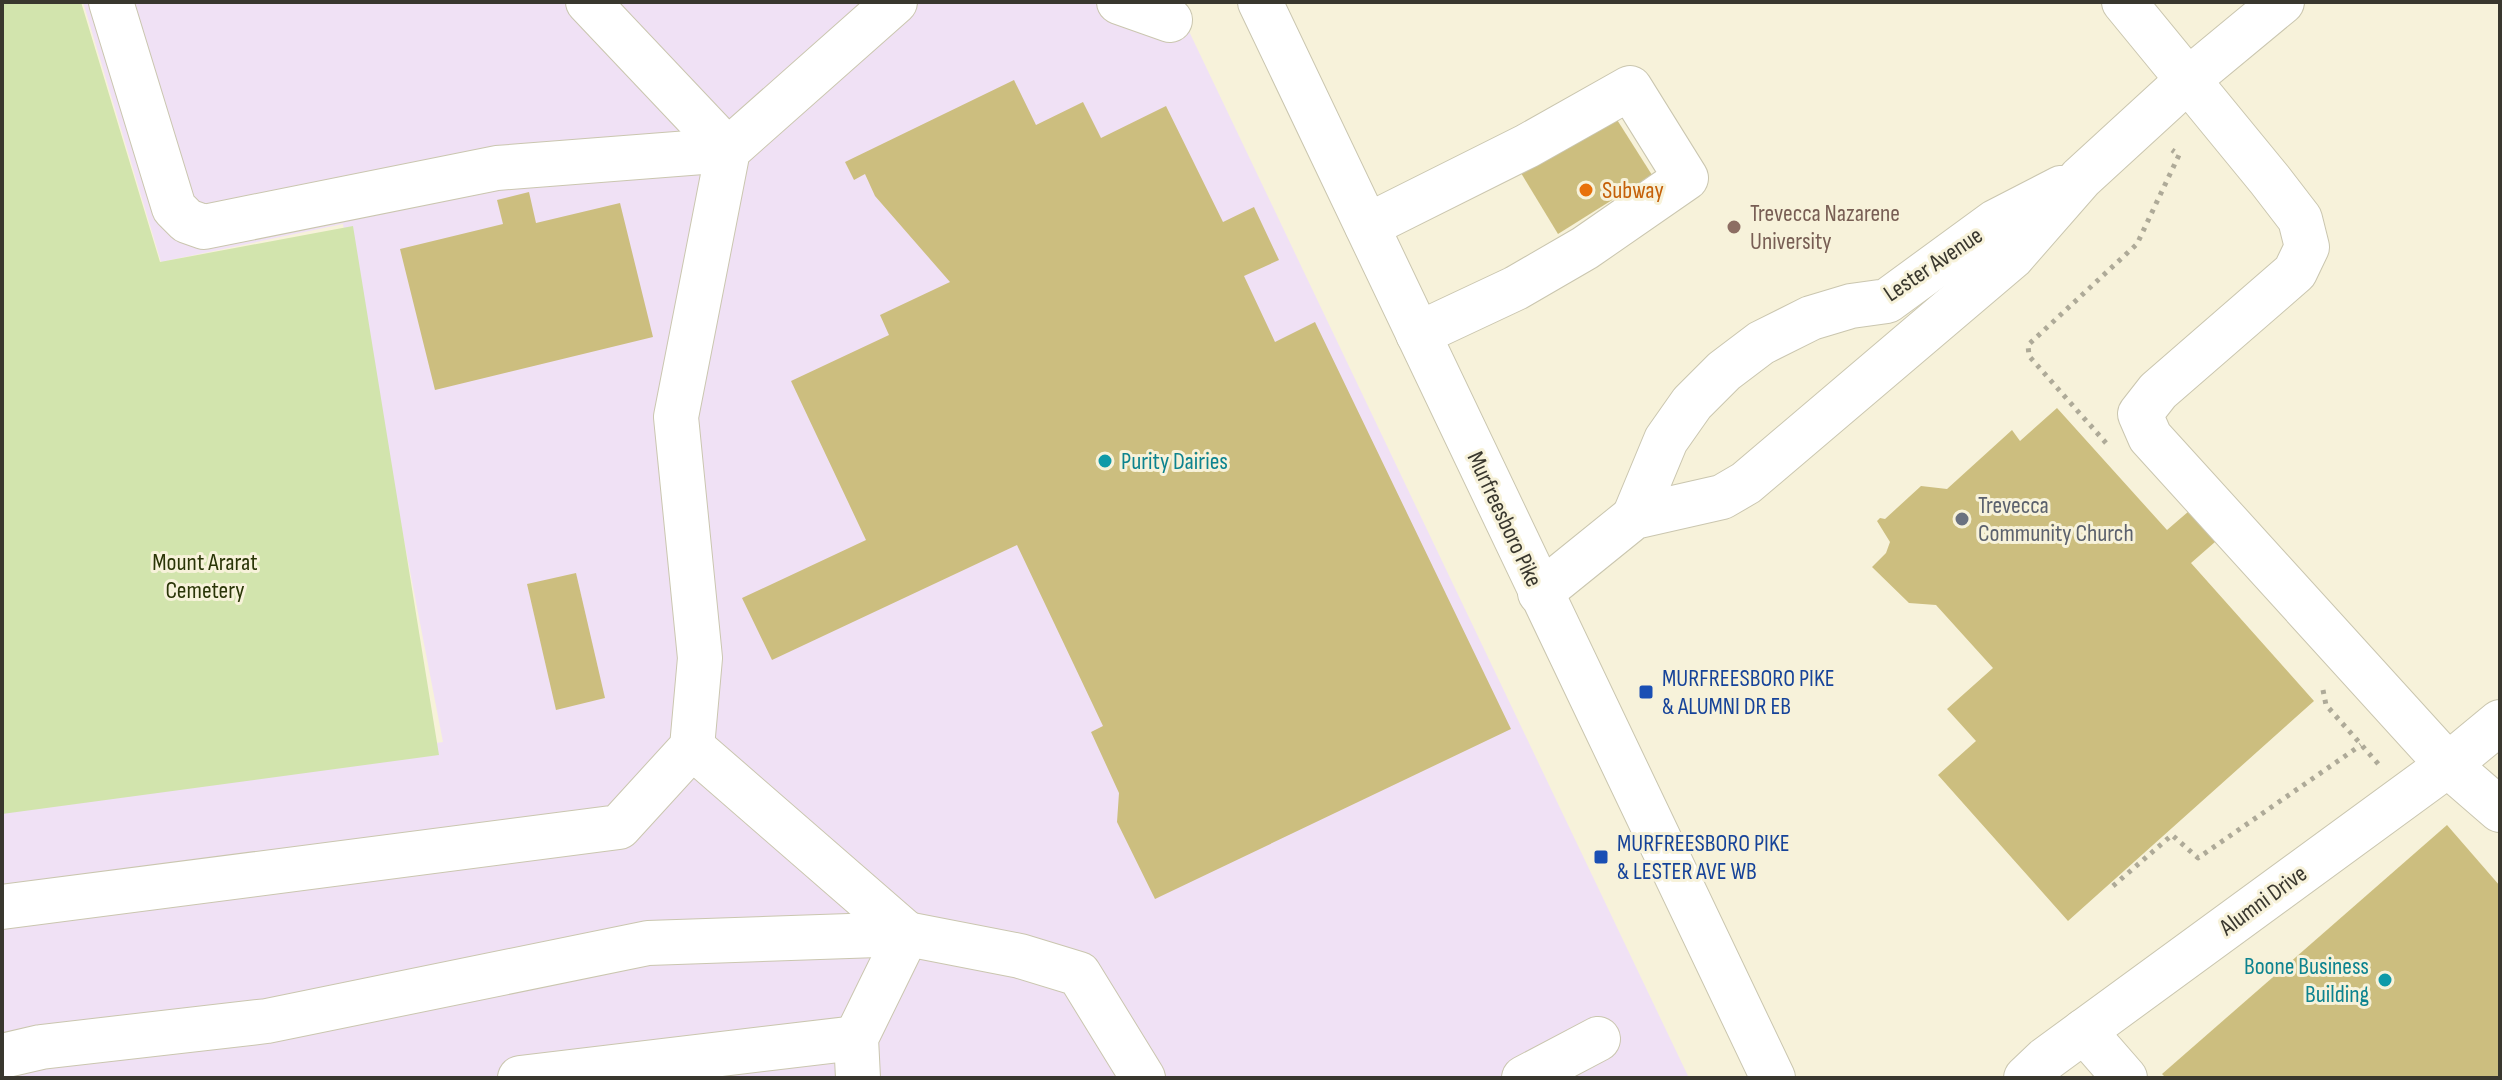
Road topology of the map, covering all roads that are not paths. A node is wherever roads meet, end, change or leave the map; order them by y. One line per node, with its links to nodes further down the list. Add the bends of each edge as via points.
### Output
1 (111, 2): 10 (street, via 174,208 187,221 204,227 497,168)
2 (588, 2): 10 (street)
3 (895, 2): 10 (street)
4 (1119, 2): 8 (street)
5 (1260, 2): 12 (street, Murfreesboro Pike)
6 (2124, 2): 9 (street)
7 (2282, 2): 9 (street, Lester Avenue)
8 (1170, 20)
9 (2189, 79): 11 (street, Lester Avenue); 20 (street, via 2300,219 2307,247 2295,272 2158,391 2140,414 2150,437)
10 (728, 150): 19 (street, via 676,417 700,658)
11 (2081, 178): 13 (street, Lester Avenue, via 1995,222); 15 (street, Lester Avenue, via 2012,257)
12 (1367, 226): 14 (street, Murfreesboro Pike); 14 (street, via 1630,88 1686,178 1585,248)
13 (1887, 301): 15 (street); 16 (street, Lester Avenue, via 1811,318 1761,343 1724,371 1666,440)
14 (1418, 334): 17 (street, Murfreesboro Pike)
15 (1916, 338): 16 (street, Lester Avenue, via 1746,483 1722,497)
16 (1634, 517): 17 (street, Lester Avenue)
17 (1540, 593): 32 (street, Murfreesboro Pike)
18 (2500, 722): 20 (street, Alumni Drive)
19 (692, 747): 22 (street, via 619,827); 23 (street)
20 (2448, 765): 21 (street); 24 (street, Alumni Drive)
21 (2500, 810)
22 (2, 907)
23 (907, 934): 26 (street, via 648,943 267,1021); 27 (street); 30 (street, via 1020,956 1079,974)
24 (2084, 1031): 33 (street, Alumni Drive); 34 (street)
25 (1598, 1039): 31 (street)
26 (2, 1056)
27 (857, 1058): 28 (street)
28 (579, 1074): 29 (street)
29 (520, 1078)
30 (1143, 1078)
31 (1524, 1078)
32 (1773, 1078)
33 (2026, 1078)
34 (2125, 1078)

